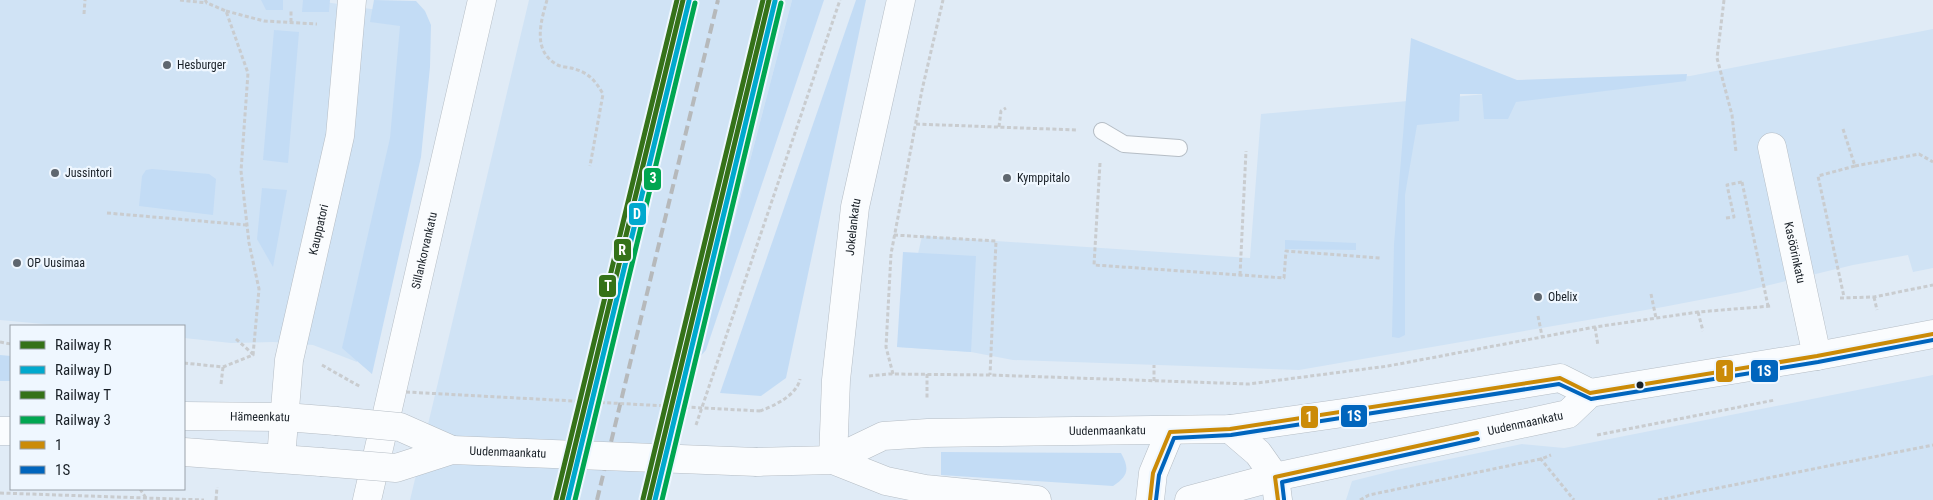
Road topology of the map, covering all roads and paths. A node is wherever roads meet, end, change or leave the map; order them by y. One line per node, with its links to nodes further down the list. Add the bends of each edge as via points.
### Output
1 (85, 0): 13 (path)
2 (180, 0): 10 (path)
3 (352, 0): 15 (main road, Kauppatori)
4 (482, 0): 79 (main road, Sillankorvankatu)
5 (547, 0): 26 (path, via 540,43 555,64 584,71 596,81 603,94)
6 (840, 0): 63 (path)
7 (901, 0): 72 (main road, Jokelankatu, via 855,207 836,380)
8 (943, 0): 18 (path)
9 (1724, 0): 17 (path, via 1717,58)
10 (206, 2): 11 (path)
11 (226, 11): 14 (path, via 264,21); 31 (path, via 248,73 241,171)
12 (291, 11): 14 (path)
13 (84, 14)
14 (291, 22): 15 (path)
15 (350, 27): 61 (main road, Kauppatori, via 340,136 289,360)
16 (1006, 108): 19 (path, via 1001,111)
17 (1732, 115)
18 (916, 124): 19 (path); 32 (path)
19 (999, 127): 21 (path)
20 (1843, 129): 27 (path)
21 (1102, 131): 23 (lane, via 1124,144); 34 (path, via 1094,265)
22 (1772, 147): 38 (main road, Kasöörinkatu)
23 (1179, 148)
24 (1246, 151): 34 (path)
25 (1933, 162): 27 (path, via 1919,154)
26 (590, 166)
27 (1855, 166): 37 (path, via 1818,176)
28 (1742, 182): 30 (path, via 1727,185 1734,217)
29 (107, 213): 31 (path)
30 (1726, 218)
31 (247, 225): 48 (path, via 259,289)
32 (894, 235): 52 (path, via 996,241); 52 (path, via 886,346 893,374)
33 (1380, 258): 34 (path, via 1286,251 1284,278)
34 (1240, 275)
35 (1933, 285): 37 (path, via 1874,297)
36 (1651, 294): 41 (path)
37 (1844, 297): 38 (path)
38 (1807, 302): 39 (path); 49 (main road, Kasöörinkatu)
39 (1698, 312): 41 (path); 43 (path)
40 (1538, 316): 45 (path)
41 (1656, 318): 42 (path)
42 (1595, 328): 45 (path); 47 (path)
43 (1703, 331)
44 (1933, 334): 49 (main road)
45 (1542, 336): 54 (path, via 1388,366 1249,384)
46 (236, 339): 48 (path)
47 (1598, 346)
48 (253, 355): 50 (path, via 222,367)
49 (1817, 356): 58 (main road)
50 (185, 363)
51 (1154, 365): 54 (path)
52 (990, 375): 54 (path)
53 (350, 381): 56 (path, bridge)
54 (1154, 381)
55 (799, 384): 57 (path, bridge, via 778,404 760,411)
56 (364, 389)
57 (403, 392)
58 (1590, 393): 64 (main road, Uudenmaankatu, via 1560,378); 74 (main road, Uudenmaankatu, via 1568,414)
59 (1778, 399): 66 (path)
60 (185, 416): 61 (main road, Hämeenkatu)
61 (285, 417): 62 (main road, Hämeenkatu); 71 (main road, Kauppatori)
62 (336, 421): 68 (main road, Uudenmaankatu, bridge, via 400,427)
63 (695, 428)
64 (1230, 429): 65 (main road, Uudenmaankatu); 74 (main road, via 1258,453)
65 (1170, 432): 72 (main road, Uudenmaankatu, via 883,436); 81 (main road, via 1153,473)
66 (1589, 437)
67 (1933, 445): 85 (path)
68 (452, 450): 71 (main road, Uudenmaankatu, bridge, via 396,468); 72 (main road, Uudenmaankatu, bridge, via 757,462)
69 (185, 452): 71 (main road)
70 (1556, 452): 73 (path)
71 (281, 458)
72 (833, 460): 80 (main road, Uudenmaankatu, via 886,481 925,489)
73 (1541, 460): 83 (path, via 1369,495); 84 (path)
74 (1276, 488): 82 (main road, Uudenmaankatu)
75 (141, 490): 77 (path)
76 (0, 493): 77 (path)
77 (146, 498): 78 (path)
78 (204, 500)
79 (368, 500)
80 (1037, 500)
81 (1150, 500)
82 (1189, 500)
83 (1360, 500)
84 (1574, 500)
85 (1658, 500)

